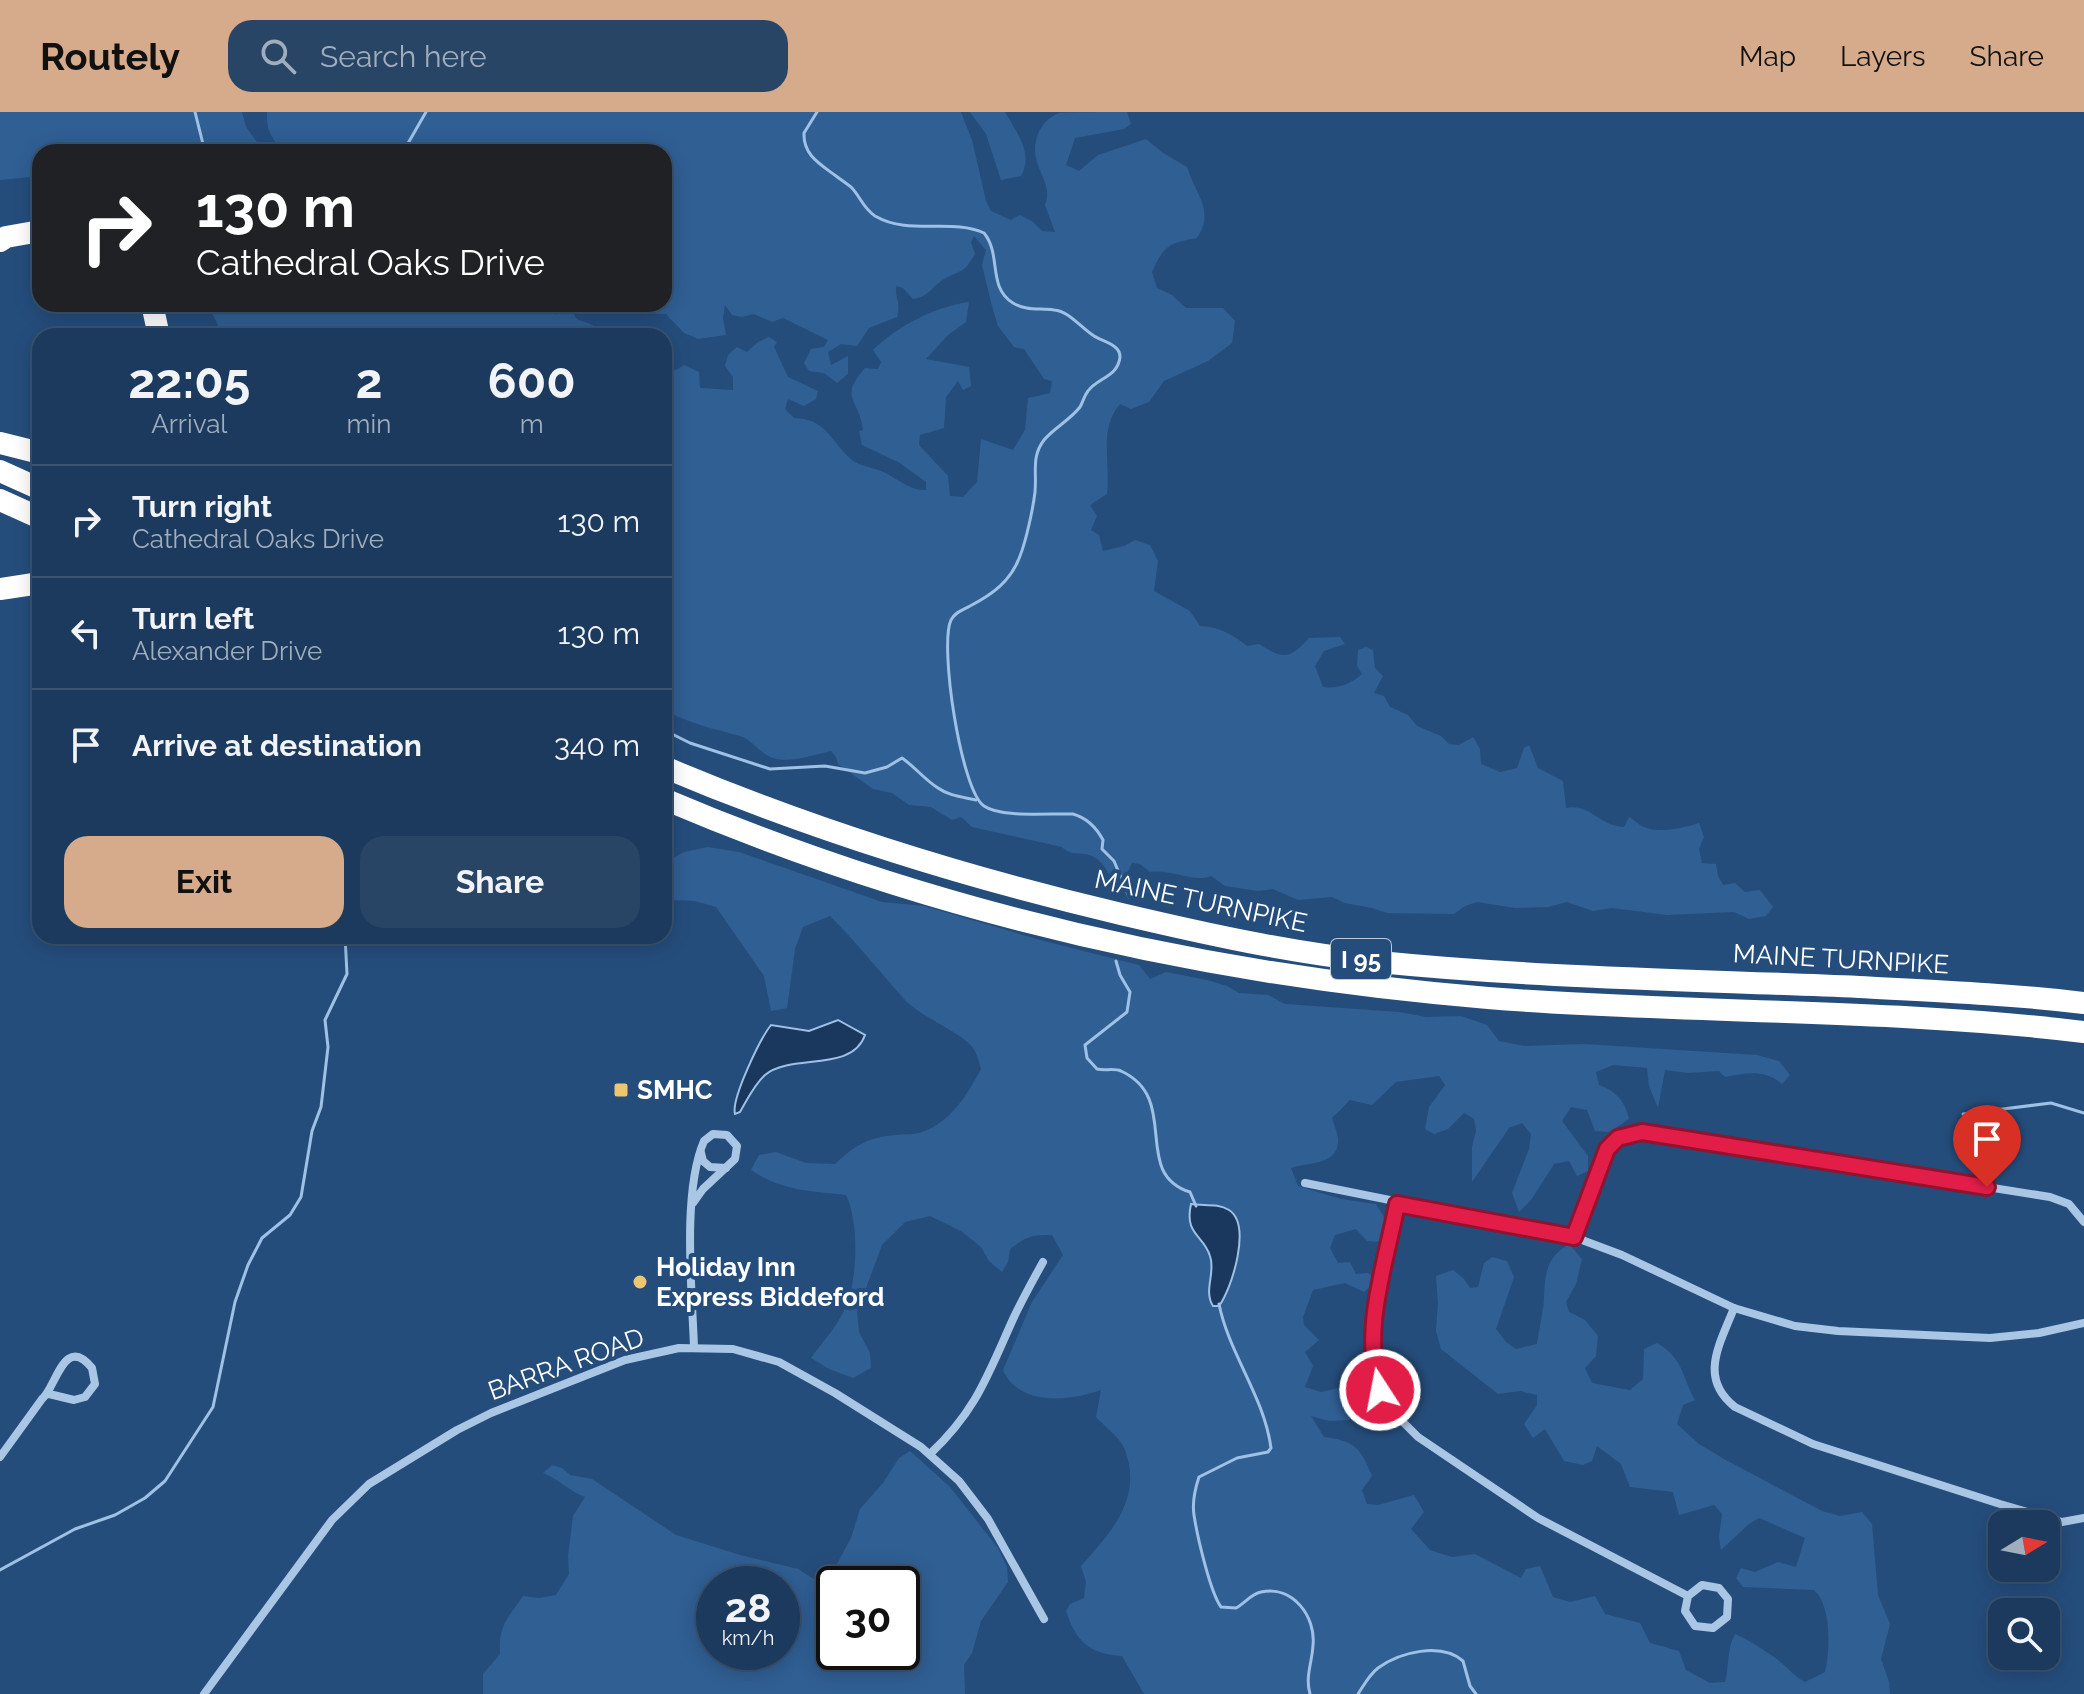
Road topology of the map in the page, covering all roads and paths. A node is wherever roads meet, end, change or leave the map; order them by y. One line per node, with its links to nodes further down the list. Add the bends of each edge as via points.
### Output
1 (32, 219): 2 (highway)
2 (0, 227)
3 (32, 232): 4 (highway)
4 (0, 241)
5 (0, 443): 6 (highway)
6 (32, 451)
7 (0, 471): 8 (highway)
8 (32, 485)
9 (0, 500): 10 (highway)
10 (32, 514)
11 (32, 584): 12 (highway)
12 (0, 589)
13 (672, 770): 15 (highway, MAINE TURNPIKE / I 95, via 751,804 954,872 1265,945 1488,970 1942,991)
14 (672, 802): 16 (highway, I 95, via 846,869 948,901 1083,937 1269,974 1492,999)
15 (2084, 1003)
16 (2084, 1032)
17 (701, 1152): 18 (street, via 713,1168); 18 (street, via 704,1141 715,1133 730,1136 737,1149); 20 (street)
18 (732, 1164): 20 (street)
19 (1305, 1183): 21 (street)
20 (693, 1203): 27 (street)
21 (1397, 1204): 23 (street); 32 (street, via 1372,1346 1377,1382 1393,1412 1418,1437 1538,1518)
22 (2084, 1222): 23 (street, via 2069,1204 2050,1197 1642,1132 1618,1138 1607,1149)
23 (1574, 1237): 25 (street)
24 (1043, 1262): 29 (street, via 983,1389)
25 (1734, 1308): 26 (street, via 1813,1329 1950,1337 2005,1337); 31 (street, via 1714,1364 1717,1385 1735,1407 1813,1444 2000,1504 2062,1522)
26 (2084, 1323)
27 (694, 1347): 29 (street, BARRA ROAD, via 733,1349 779,1362); 34 (street, BARRA ROAD, via 625,1360 503,1408 369,1484 332,1520)
28 (49, 1394): 28 (street, via 85,1397 95,1384 94,1371 84,1360 69,1359 57,1371); 30 (street)
29 (930, 1454): 33 (street, BARRA ROAD, via 988,1519)
30 (0, 1457)
31 (2084, 1518)
32 (1688, 1596): 32 (street, via 1686,1614 1698,1627 1717,1627 1727,1617 1728,1599 1716,1586 1698,1586)
33 (1044, 1619)
34 (204, 1694)

